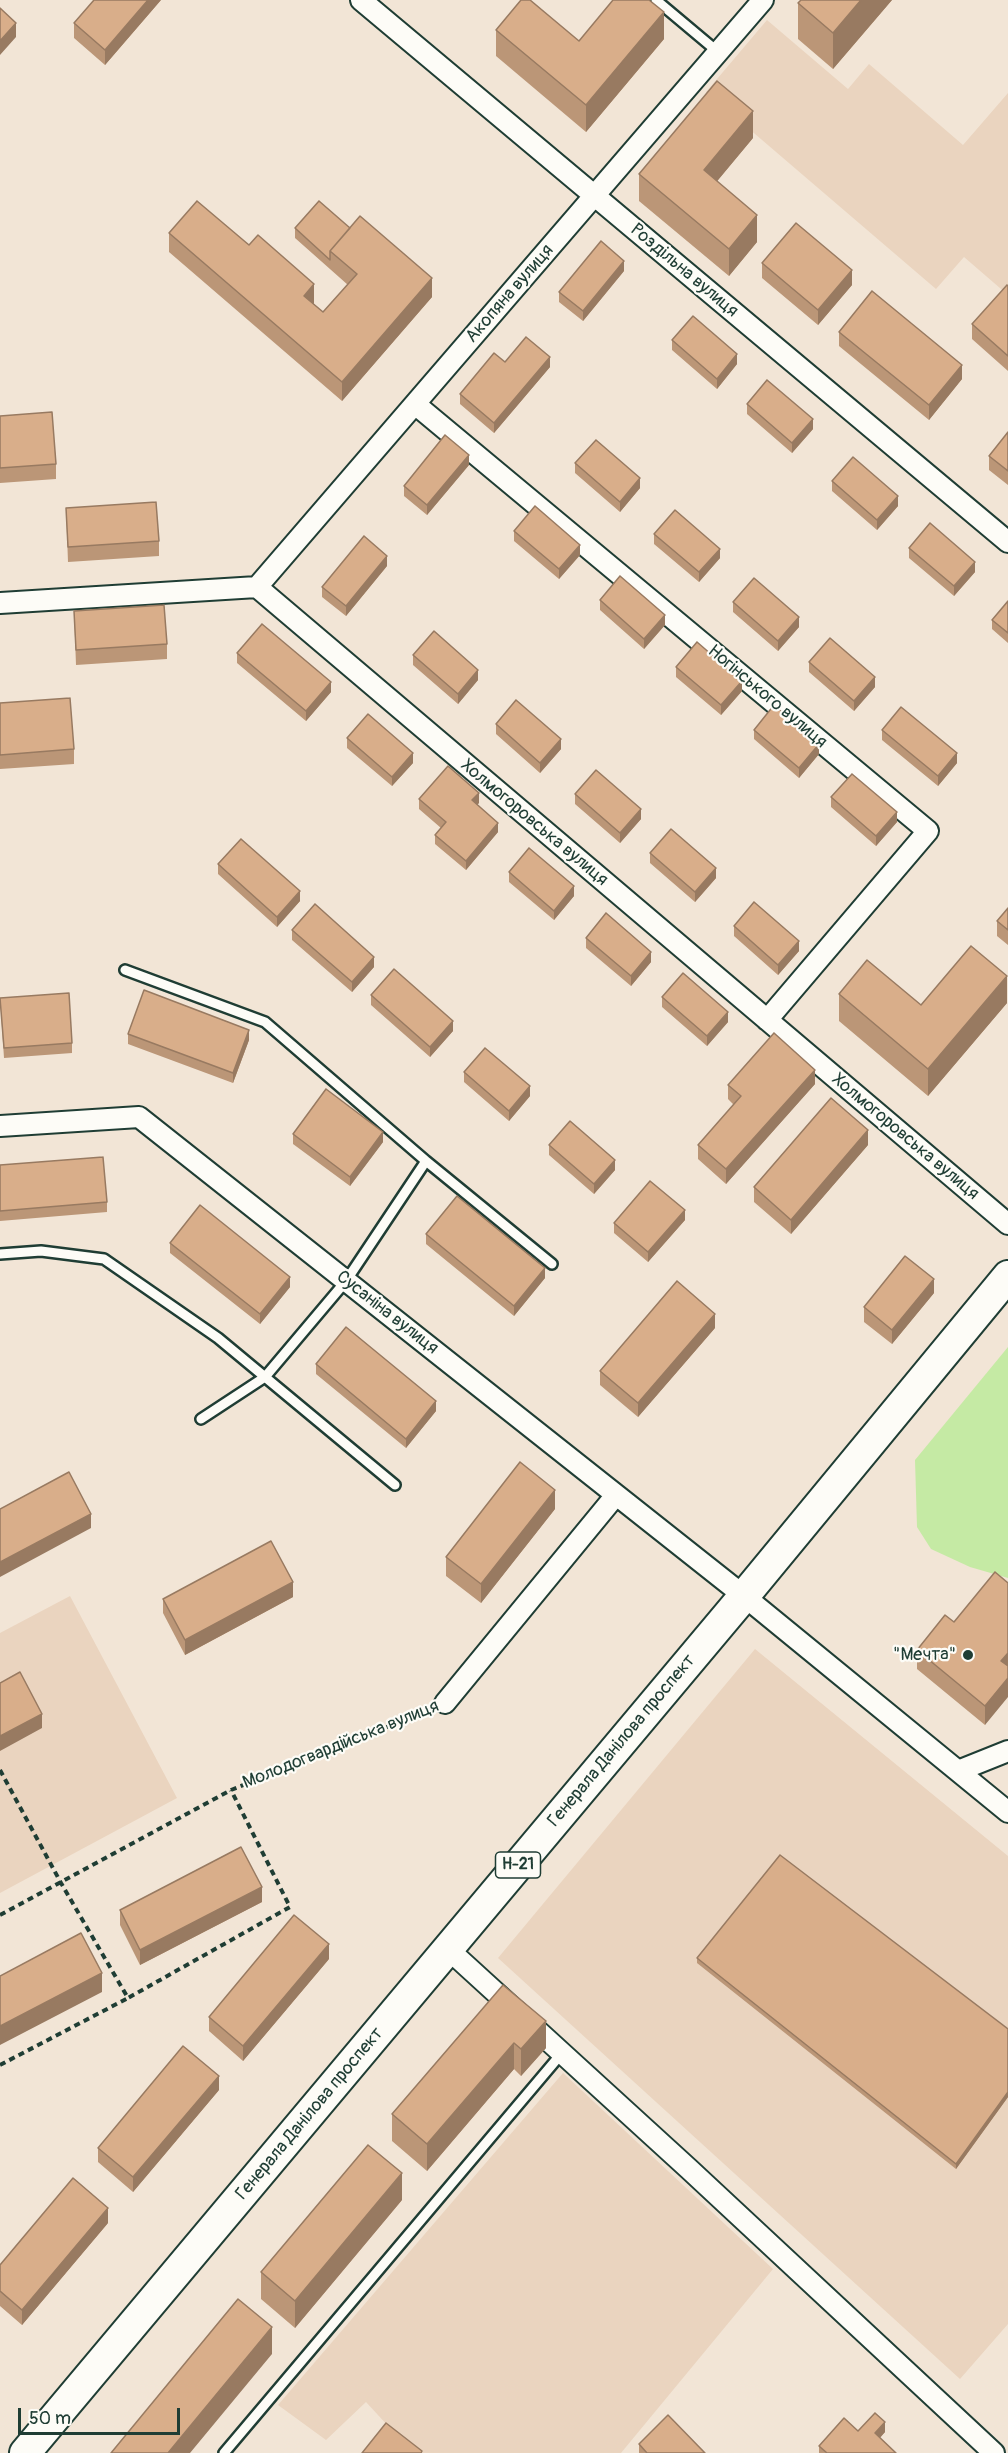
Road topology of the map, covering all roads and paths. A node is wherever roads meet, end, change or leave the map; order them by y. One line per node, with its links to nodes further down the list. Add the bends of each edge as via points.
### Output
1 (361, 0): 5 (street, Роздільна вулиця)
2 (657, 0): 4 (lane)
3 (763, 0): 4 (street, Акопяна вулиця)
4 (718, 52): 5 (street, Акопяна вулиця)
5 (594, 195): 6 (street, Акопяна вулиця); 7 (street, Роздільна вулиця)
6 (415, 404): 8 (street, Акопяна вулиця); 11 (street, Ногінського вулиця, via 928,831)
7 (1008, 542)
8 (257, 587): 9 (street); 11 (street, Холмогоровська вулиця)
9 (0, 603)
10 (125, 970): 13 (lane, via 265,1022)
11 (767, 1020): 14 (street, Холмогоровська вулиця)
12 (0, 1126): 18 (street, Сусаніна вулиця, via 139,1117)
13 (426, 1161): 16 (lane); 18 (lane)
14 (1008, 1224)
15 (0, 1254): 19 (lane, via 41,1251 104,1259 218,1338)
16 (552, 1264)
17 (1008, 1276): 23 (main road, Генерала Данілова проспект / Н-21)
18 (346, 1281): 19 (lane); 22 (street, Сусаніна вулиця)
19 (265, 1377): 20 (lane); 21 (lane)
20 (201, 1419)
21 (395, 1485)
22 (616, 1495): 23 (street, Сусаніна вулиця); 24 (street, Молодогвардійська вулиця)
23 (744, 1596): 27 (street, Сусаніна вулиця); 32 (main road, Генерала Данілова проспект / Н-21)
24 (445, 1703): 28 (path, Молодогвардійська вулиця)
25 (1008, 1750): 27 (street)
26 (0, 1770): 30 (path)
27 (958, 1771): 29 (street, Сусаніна вулиця)
28 (231, 1791): 30 (path, Молодогвардійська вулиця); 33 (path, via 290,1906)
29 (1008, 1812)
30 (61, 1883): 31 (path, Молодогвардійська вулиця); 33 (path)
31 (0, 1915)
32 (448, 1949): 34 (street); 36 (main road, Генерала Данілова проспект / Н-21)
33 (128, 1998): 35 (path)
34 (562, 2053): 37 (lane); 38 (street)
35 (0, 2065)
36 (25, 2453)
37 (224, 2453)
38 (994, 2453)

